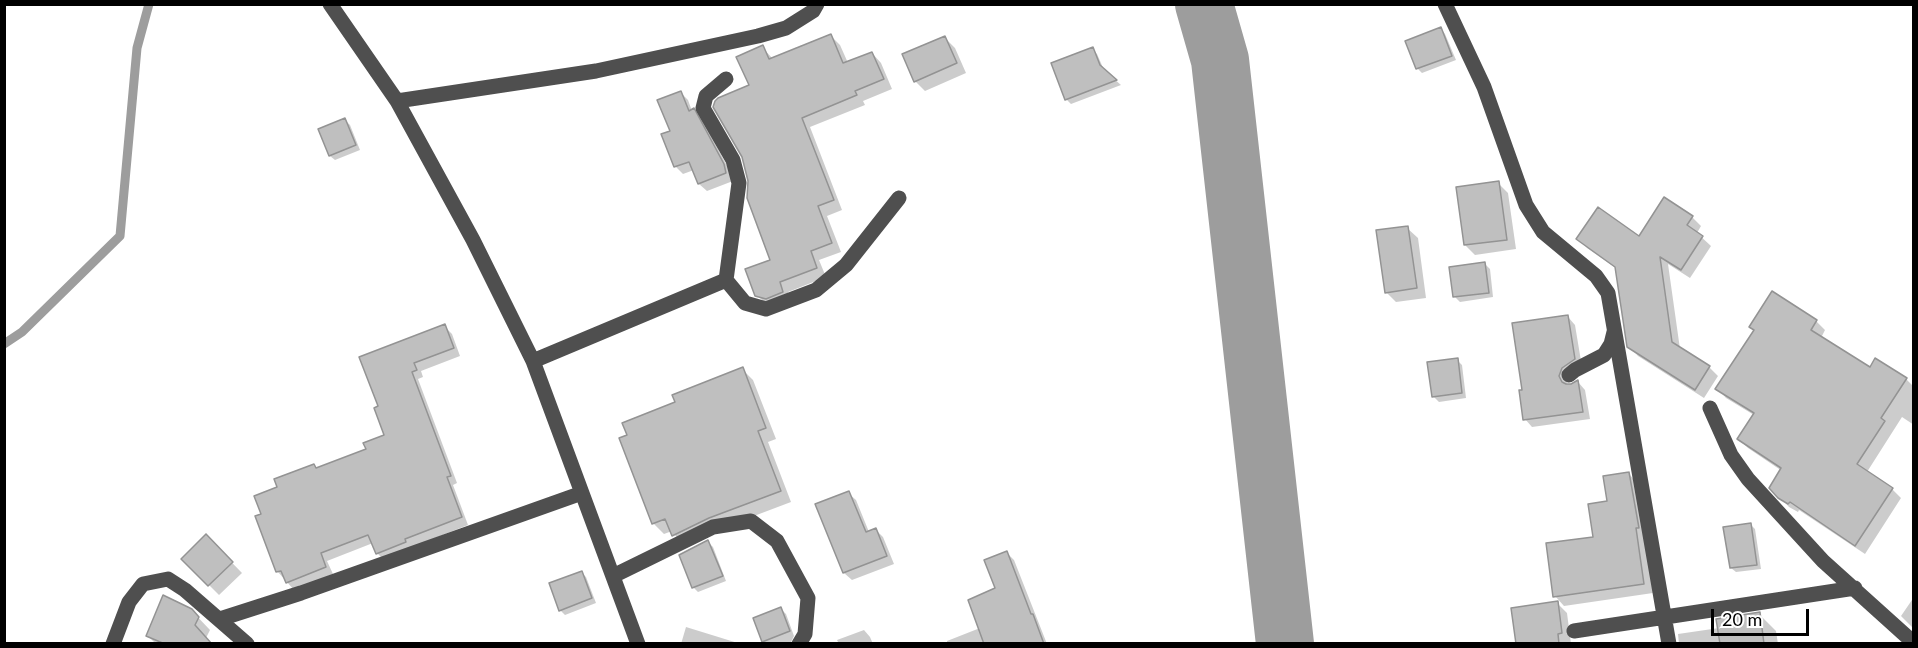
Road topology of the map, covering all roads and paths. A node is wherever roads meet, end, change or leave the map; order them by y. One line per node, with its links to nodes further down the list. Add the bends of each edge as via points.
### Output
1 (330, 4): 5 (street)
2 (817, 4): 5 (street, via 813,11 786,28 758,36 596,71)
3 (1445, 4): 8 (street, via 1485,87 1526,205 1544,232 1596,276 1608,293)
4 (726, 79): 7 (street, via 706,96 704,108 732,160 739,183)
5 (397, 101): 9 (street)
6 (899, 198): 7 (street, via 846,265 816,290 766,309 745,303)
7 (726, 280): 9 (street)
8 (1614, 329): 10 (street, via 1604,356); 15 (street)
9 (533, 361): 12 (street)
10 (1569, 375)
11 (1710, 408): 14 (street, via 1731,455 1748,479 1823,561)
12 (582, 493): 13 (street); 16 (street)
13 (613, 576): 21 (street); 22 (street, via 713,527 751,521 777,541 807,598 805,634)
14 (1855, 588): 15 (street); 18 (street)
15 (1665, 616): 17 (street); 23 (street)
16 (220, 619): 19 (street, via 168,579 143,584 129,602); 20 (street)
17 (1574, 631)
18 (1914, 643)
19 (113, 644)
20 (247, 644)
21 (638, 644)
22 (799, 644)
23 (1669, 644)

